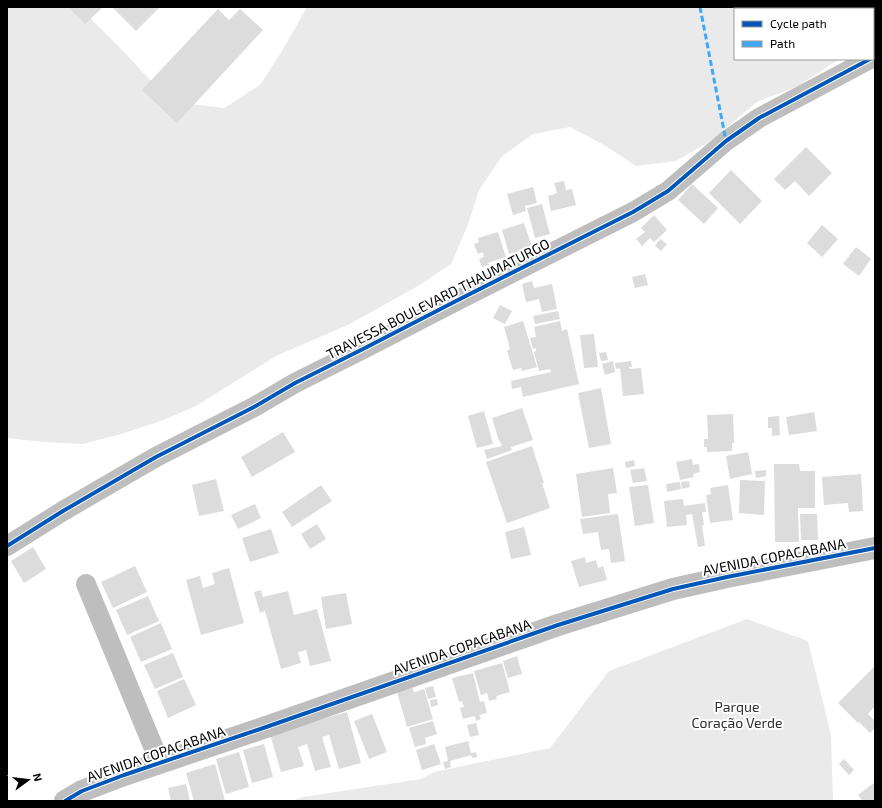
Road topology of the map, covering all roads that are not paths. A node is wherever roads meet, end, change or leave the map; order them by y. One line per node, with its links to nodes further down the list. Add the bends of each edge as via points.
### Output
1 (869, 60): 2 (street, TRAVESSA BOULEVARD THAUMATURGO, via 754,122 726,140 668,191 633,212 295,383 247,411 156,457)
2 (7, 546)
3 (875, 548): 5 (street, AVENIDA COPACABANA, via 673,589 558,625)
4 (86, 584): 5 (street)
5 (160, 763): 6 (street, AVENIDA COPACABANA, via 82,791)
6 (65, 801)

